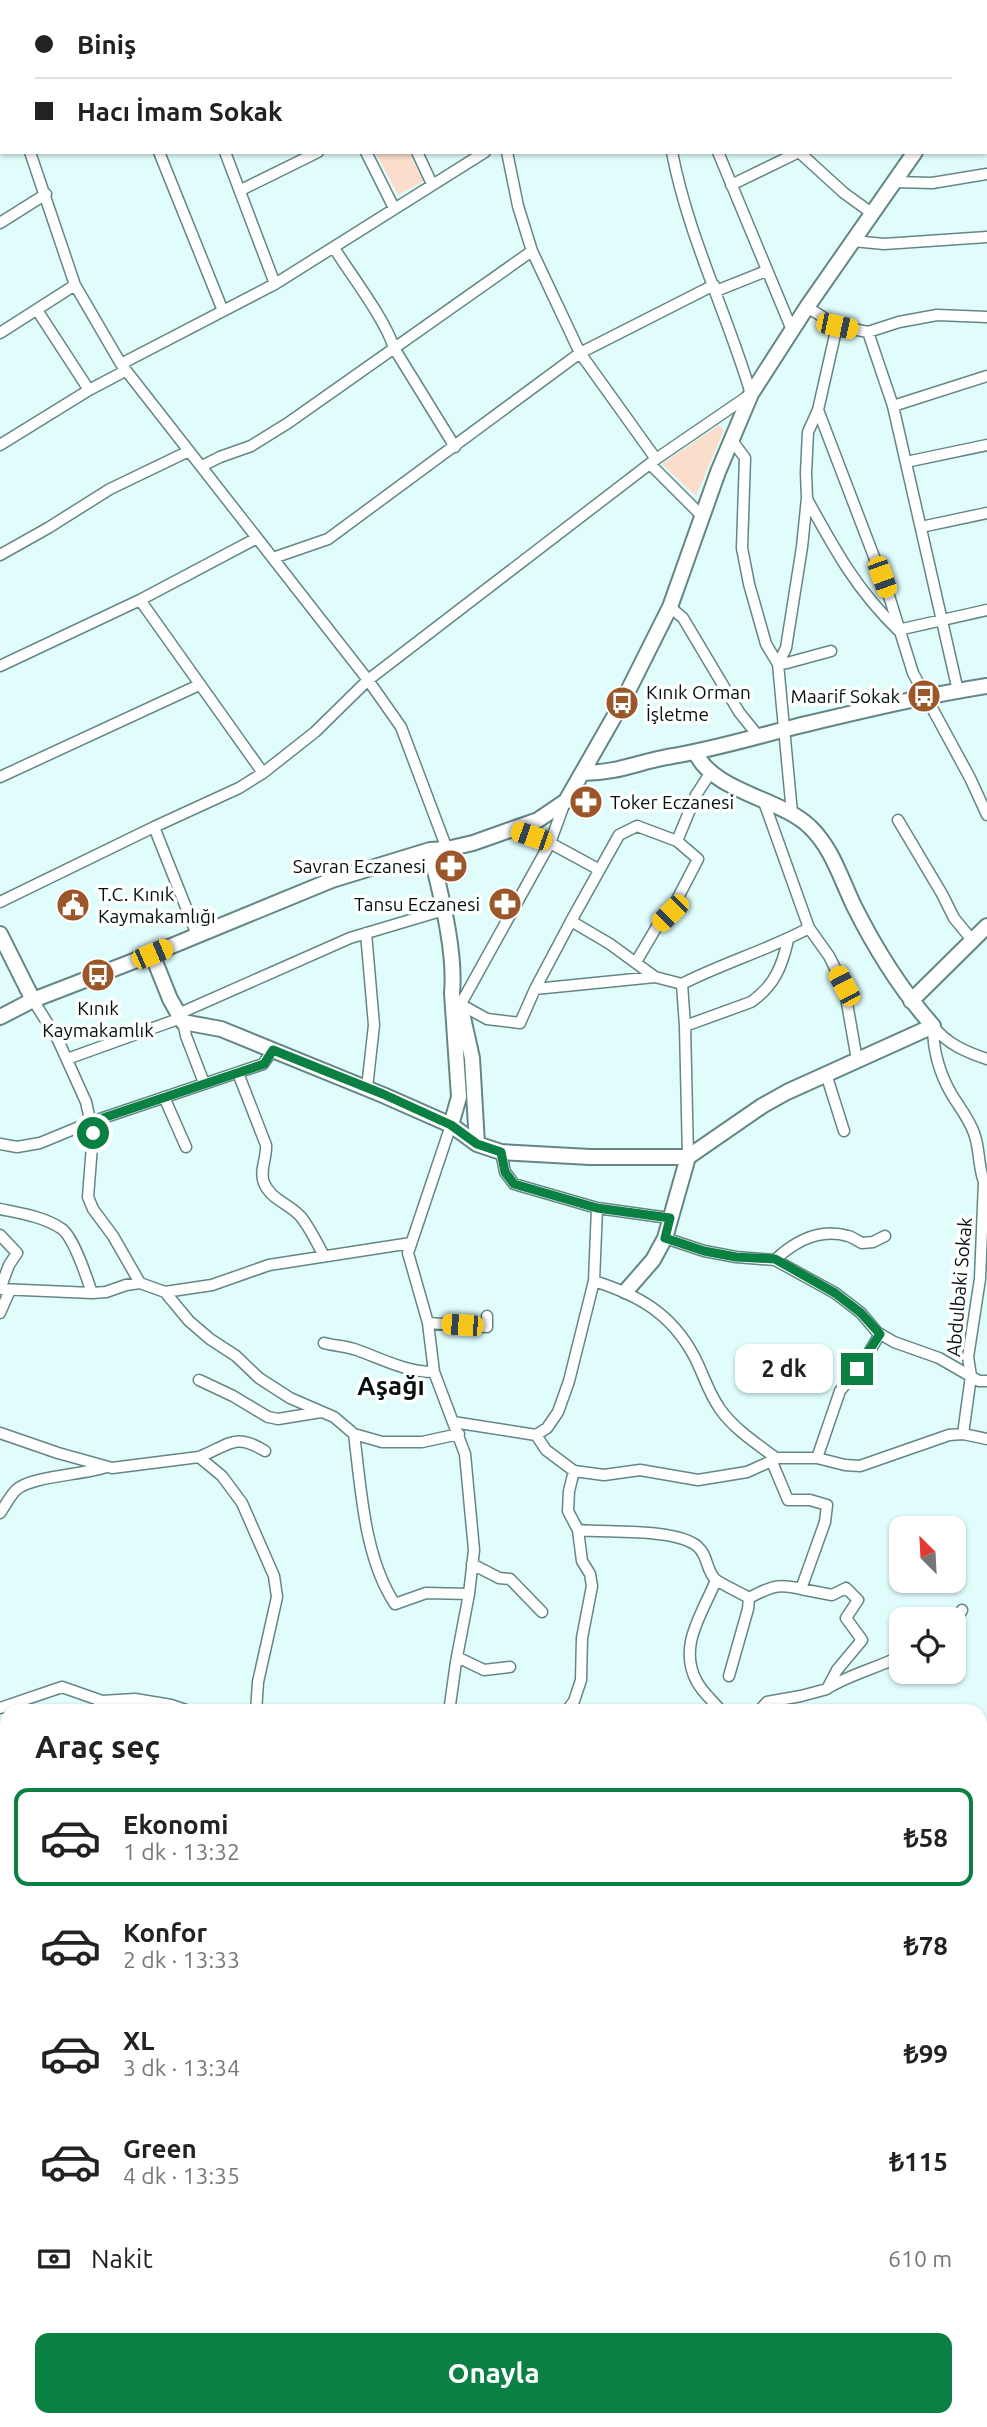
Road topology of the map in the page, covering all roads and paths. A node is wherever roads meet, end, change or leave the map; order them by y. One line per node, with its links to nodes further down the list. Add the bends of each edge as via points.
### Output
1 (31, 154): 19 (street)
2 (160, 154): 33 (street)
3 (226, 154): 18 (street)
4 (314, 154): 18 (street)
5 (367, 154): 20 (street)
6 (418, 154): 16 (street)
7 (482, 154): 16 (street)
8 (507, 154): 26 (street)
9 (672, 154): 30 (street, via 678,186)
10 (719, 154): 17 (street)
11 (795, 154): 17 (street)
12 (801, 154): 21 (street)
13 (914, 154): 15 (street)
14 (987, 174): 15 (street, via 932,183)
15 (894, 181): 21 (street)
16 (432, 184): 20 (street)
17 (731, 185): 27 (street)
18 (241, 190): 29 (street)
19 (46, 194): 22 (street); 28 (street)
20 (394, 208): 25 (street)
21 (873, 214): 24 (street)
22 (0, 223)
23 (987, 237): 24 (street, via 884,244)
24 (853, 241): 31 (street)
25 (334, 248): 29 (street); 39 (street)
26 (532, 251): 39 (street); 40 (street)
27 (766, 271): 30 (street); 36 (street)
28 (75, 285): 32 (street); 41 (street)
29 (275, 285): 33 (street)
30 (715, 288): 40 (street); 44 (street)
31 (807, 307): 35 (street); 36 (street)
32 (37, 310): 38 (street); 43 (street)
33 (223, 311): 41 (street)
34 (987, 317): 37 (street, via 937,315)
35 (837, 326): 37 (street); 46 (street)
36 (792, 330): 44 (street)
37 (868, 332): 45 (street)
38 (0, 333)
39 (394, 348): 50 (street); 54 (street, via 251,446)
40 (580, 353): 50 (street); 52 (street)
41 (123, 367): 43 (street); 51 (street)
42 (987, 376): 45 (street)
43 (89, 390): 48 (street)
44 (751, 394): 47 (street); 52 (street)
45 (893, 406): 53 (street)
46 (818, 410): 55 (street, via 808,432); 66 (street)
47 (731, 439): 57 (street); 68 (street, via 745,458 742,548 749,584 766,644)
48 (0, 445)
49 (987, 445): 53 (street)
50 (455, 447): 61 (street, via 328,539)
51 (189, 451): 54 (street); 60 (street, via 110,489)
52 (653, 461): 57 (street); 70 (street)
53 (906, 462): 58 (street)
54 (202, 466): 59 (street)
55 (807, 498): 66 (street, via 864,595); 68 (street, via 786,648)
56 (987, 513): 58 (street)
57 (704, 517): 63 (street)
58 (921, 527): 65 (street)
59 (257, 538): 61 (street); 62 (street)
60 (0, 555)
61 (273, 558): 70 (street)
62 (140, 600): 69 (street); 71 (street)
63 (670, 607): 76 (street, via 682,618); 80 (street)
64 (987, 610): 65 (street)
65 (942, 619): 66 (street); 73 (street)
66 (898, 630): 74 (street)
67 (831, 651): 68 (street)
68 (778, 664): 75 (street)
69 (0, 666)
70 (368, 680): 79 (street); 91 (street, via 401,727)
71 (199, 685): 79 (street); 81 (street)
72 (987, 686): 73 (street)
73 (958, 691): 74 (street)
74 (924, 696): 75 (street); 85 (street)
75 (783, 730): 76 (street); 84 (street)
76 (759, 737): 77 (street)
77 (696, 753): 78 (street); 80 (street, via 608,773)
78 (711, 772): 83 (street); 89 (street)
79 (264, 773): 87 (street)
80 (583, 773): 82 (street)
81 (0, 777)
82 (566, 802): 88 (street, via 538,820); 90 (street)
83 (764, 802): 84 (street); 98 (street)
84 (792, 813): 110 (street, via 820,836 887,968)
85 (987, 815)
86 (898, 820): 103 (street, via 954,918)
87 (154, 827): 94 (street); 101 (street)
88 (511, 829): 90 (street); 91 (street)
89 (677, 841): 93 (street, via 637,827 619,835); 105 (street, via 698,859 670,913)
90 (550, 843): 93 (street); 111 (street)
91 (447, 849): 92 (street)
92 (430, 850): 95 (street); 101 (street, via 332,880)
93 (598, 869): 96 (street)
94 (0, 902)
95 (444, 910): 99 (street); 111 (street)
96 (571, 921): 105 (street); 108 (street)
97 (987, 926): 103 (street)
98 (809, 928): 102 (street); 119 (street, via 844,986)
99 (366, 933): 113 (street, via 268,972); 123 (street, via 374,1025)
100 (0, 934): 109 (street)
101 (197, 935): 104 (street)
102 (788, 940): 107 (street); 114 (street, via 772,984 760,996)
103 (972, 940): 110 (street)
104 (152, 954): 109 (street); 113 (street)
105 (635, 962): 106 (street)
106 (655, 977): 107 (street); 108 (street)
107 (682, 984): 114 (street)
108 (535, 989): 111 (street, via 520,1023)
109 (33, 1000): 112 (street); 117 (street)
110 (911, 1001): 115 (street)
111 (457, 1010): 126 (street, via 459,1097); 129 (street, via 472,1058)
112 (0, 1017)
113 (180, 1018): 116 (street); 117 (street); 122 (street)
114 (685, 1026): 132 (street)
115 (933, 1026): 118 (street, via 941,1037); 119 (street); 133 (street, Abdulbaki Sokak, via 936,1057 976,1136)
116 (273, 1050): 120 (street, via 264,1064); 123 (street)
117 (67, 1059): 125 (street)
118 (987, 1059)
119 (857, 1060): 121 (street)
120 (238, 1073): 122 (street); 141 (street, via 266,1145 264,1185 303,1219)
121 (826, 1074): 127 (street); 132 (street, via 762,1105)
122 (204, 1083): 124 (street)
123 (367, 1088): 126 (street)
124 (164, 1097): 125 (street); 130 (street)
125 (91, 1122): 128 (street, via 40,1143); 144 (street, via 88,1197)
126 (451, 1125): 129 (street); 140 (street)
127 (844, 1131)
128 (0, 1144)
129 (477, 1144): 131 (street)
130 (186, 1147)
131 (501, 1152): 132 (street); 134 (street, via 505,1172 514,1184)
132 (688, 1157): 136 (street)
133 (986, 1182): 155 (street, Abdulbaki Sokak, via 981,1279 968,1357)
134 (597, 1208): 136 (street); 143 (street)
135 (0, 1209): 148 (street, via 64,1230)
136 (670, 1218): 139 (street)
137 (0, 1235): 145 (street, via 16,1253)
138 (884, 1236): 142 (street, via 862,1243 850,1236 816,1236 799,1241)
139 (665, 1238): 142 (street, via 704,1251); 146 (street)
140 (411, 1243): 141 (street); 151 (street, via 408,1253)
141 (324, 1256): 147 (street, via 269,1265 212,1285)
142 (775, 1259): 152 (street, via 835,1293)
143 (594, 1280): 146 (street); 164 (street, via 558,1412)
144 (141, 1283): 147 (street); 148 (street)
145 (3, 1290): 148 (street); 149 (street)
146 (626, 1291): 169 (street, via 668,1321 693,1355 720,1410)
147 (165, 1292): 158 (street, via 189,1321 260,1378 289,1398)
148 (92, 1293)
149 (0, 1313)
150 (487, 1316): 151 (street, via 487,1327)
151 (428, 1323): 154 (street)
152 (880, 1334): 155 (street); 168 (street, via 840,1391)
153 (324, 1343): 154 (street)
154 (434, 1372): 159 (street)
155 (971, 1376): 157 (street); 163 (street, Abdulbaki Sokak)
156 (199, 1380): 158 (street, via 268,1418)
157 (987, 1381)
158 (322, 1412): 161 (street)
159 (453, 1422): 162 (street); 164 (street)
160 (0, 1433): 170 (street)
161 (354, 1434): 162 (street, via 382,1442 422,1442); 177 (street, via 361,1500 373,1552 385,1590 395,1604 426,1593)
162 (459, 1434): 174 (street, via 465,1454)
163 (962, 1434): 165 (street); 168 (street, via 860,1466)
164 (536, 1435): 171 (street, via 546,1450)
165 (987, 1439)
166 (265, 1451): 167 (street, via 248,1441 233,1441)
167 (199, 1457): 170 (street); 187 (street, via 222,1476 242,1503 274,1576 277,1597)
168 (817, 1458): 169 (street)
169 (774, 1460): 171 (street, via 747,1472 698,1480 640,1470 604,1475); 176 (street, via 788,1500 827,1505)
170 (107, 1466): 172 (street, via 33,1481 16,1490)
171 (574, 1471): 173 (street, via 568,1511)
172 (0, 1513)
173 (578, 1530): 175 (street, via 654,1533 696,1545); 189 (street, via 582,1561 592,1586 582,1638 581,1680)
174 (472, 1564): 177 (street); 179 (street, via 510,1579)
175 (716, 1580): 178 (street); 190 (street, via 689,1649 697,1682)
176 (801, 1589): 178 (street, via 783,1585); 184 (street, via 832,1595 846,1588 858,1600 846,1618 862,1640)
177 (469, 1594): 180 (street)
178 (749, 1598): 183 (street)
179 (542, 1612)
180 (457, 1657): 182 (street, via 484,1670); 188 (street)
181 (889, 1662): 184 (street)
182 (510, 1667)
183 (729, 1676)
184 (827, 1689): 191 (street)
185 (12, 1704): 186 (street, via 62,1687 102,1701)
186 (171, 1704)
187 (257, 1704)
188 (450, 1704)
189 (572, 1704)
190 (715, 1704)
191 (765, 1704)

